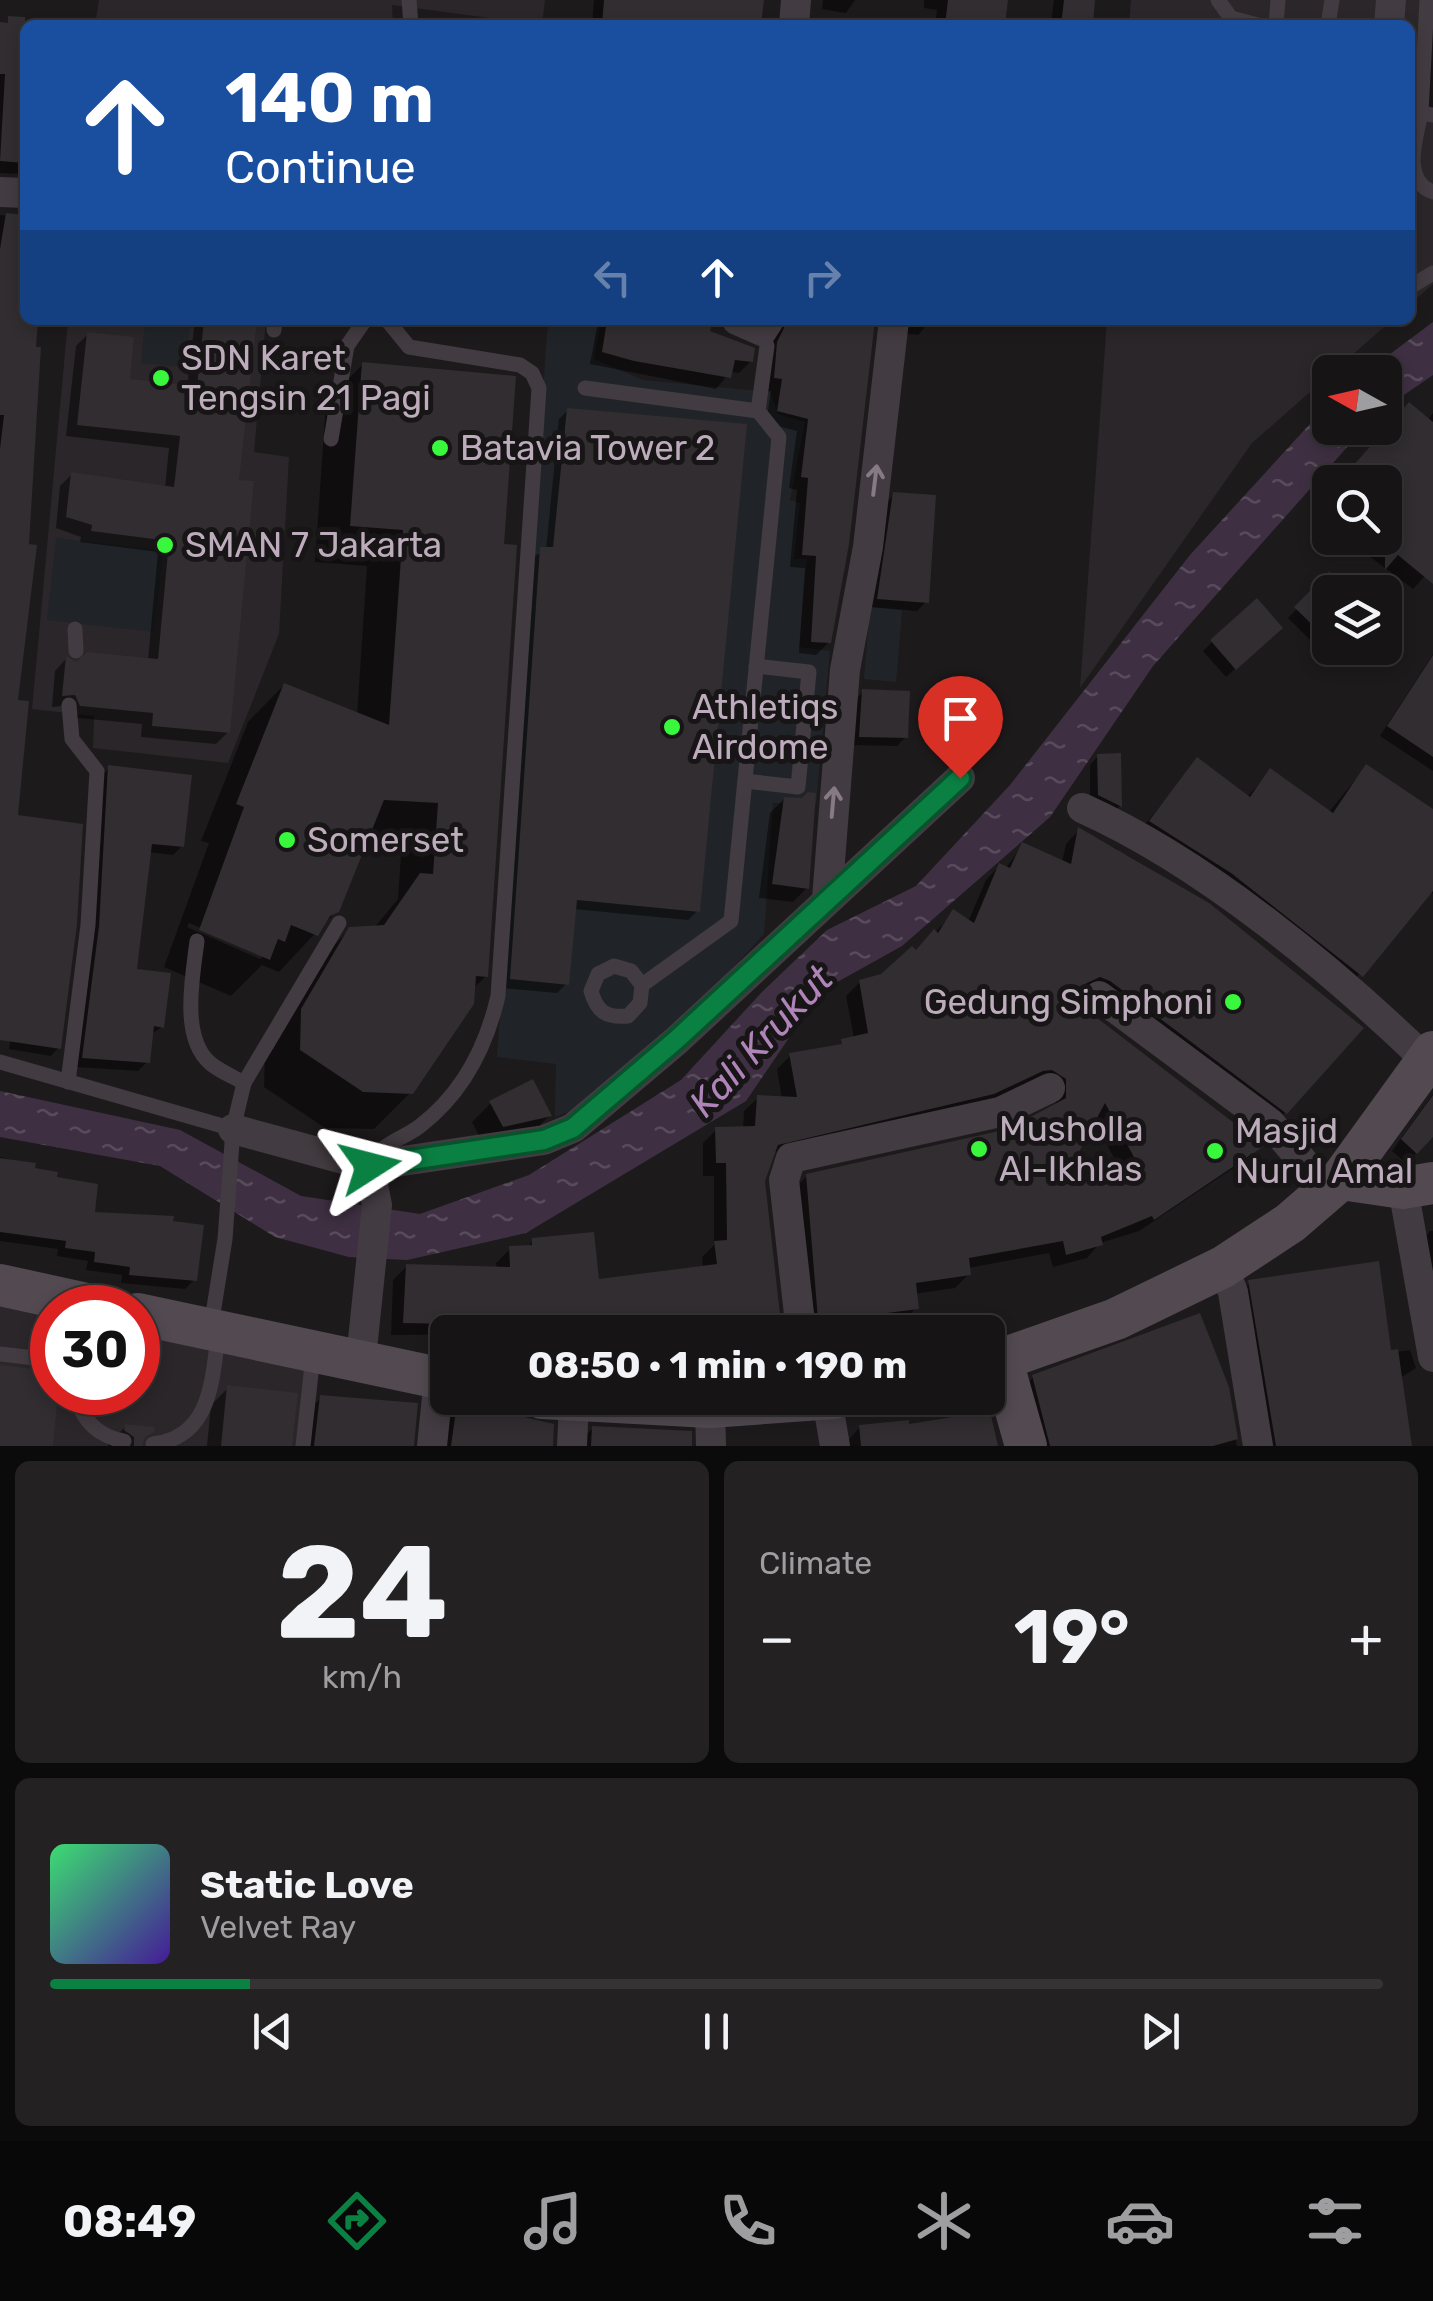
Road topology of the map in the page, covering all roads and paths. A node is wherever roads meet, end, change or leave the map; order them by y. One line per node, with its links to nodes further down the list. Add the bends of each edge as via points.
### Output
1 (1218, 0): 3 (lane)
2 (1427, 0): 4 (lane)
3 (1239, 20)
4 (1427, 114): 5 (lane)
5 (1415, 166)
6 (1415, 173): 7 (lane)
7 (1433, 192)
8 (362, 325): 14 (lane, via 347,346)
9 (392, 325): 33 (lane, via 409,347 520,365 539,388 498,996 490,1031 460,1087 418,1128 380,1150)
10 (756, 325): 13 (lane, via 766,346)
11 (893, 325): 22 (street, one-way to 11, via 845,670 868,547)
12 (585, 388): 13 (lane)
13 (758, 410): 17 (lane, via 779,437)
14 (331, 439)
15 (75, 628): 16 (lane)
16 (76, 651)
17 (756, 666): 20 (lane); 20 (lane, via 810,672 798,786)
18 (70, 705): 29 (lane, via 72,739 97,772 88,925)
19 (960, 778): 22 (street)
20 (745, 781): 25 (lane, via 731,921)
21 (1082, 808): 27 (street, via 1141,835 1360,996)
22 (827, 899): 33 (street, via 573,1128 544,1140)
23 (339, 923): 30 (lane)
24 (197, 942): 30 (lane, via 194,1032 208,1062)
25 (642, 985)
26 (1099, 996): 34 (street, via 1270,1123)
27 (1430, 1057): 34 (street)
28 (0, 1062): 29 (lane)
29 (68, 1082): 32 (lane)
30 (244, 1083): 32 (lane)
31 (1050, 1088): 39 (street, via 1000,1112 791,1158 784,1180)
32 (233, 1137): 33 (street); 41 (lane)
33 (370, 1166): 46 (street, via 377,1204)
34 (1334, 1185): 35 (street); 36 (street)
35 (1418, 1186): 45 (street)
36 (1223, 1267): 47 (street, via 1116,1320); 64 (street, via 1233,1292)
37 (0, 1285): 38 (street)
38 (30, 1292)
39 (799, 1315)
40 (160, 1319): 41 (street)
41 (214, 1331): 42 (street); 58 (lane, via 212,1382 200,1418 174,1441)
42 (314, 1350): 46 (street); 59 (lane)
43 (0, 1354): 44 (lane)
44 (30, 1357)
45 (1433, 1357)
46 (361, 1359): 48 (street)
47 (1005, 1359)
48 (430, 1376)
49 (1005, 1390): 63 (street)
50 (85, 1415): 57 (lane, via 97,1432)
51 (437, 1415): 60 (street)
52 (563, 1415): 61 (street)
53 (646, 1415): 56 (street)
54 (755, 1415): 56 (street)
55 (825, 1415): 62 (street)
56 (710, 1426)
57 (124, 1441)
58 (153, 1444)
59 (302, 1446)
60 (432, 1446)
61 (572, 1446)
62 (834, 1446)
63 (1026, 1446)
64 (1258, 1446)

